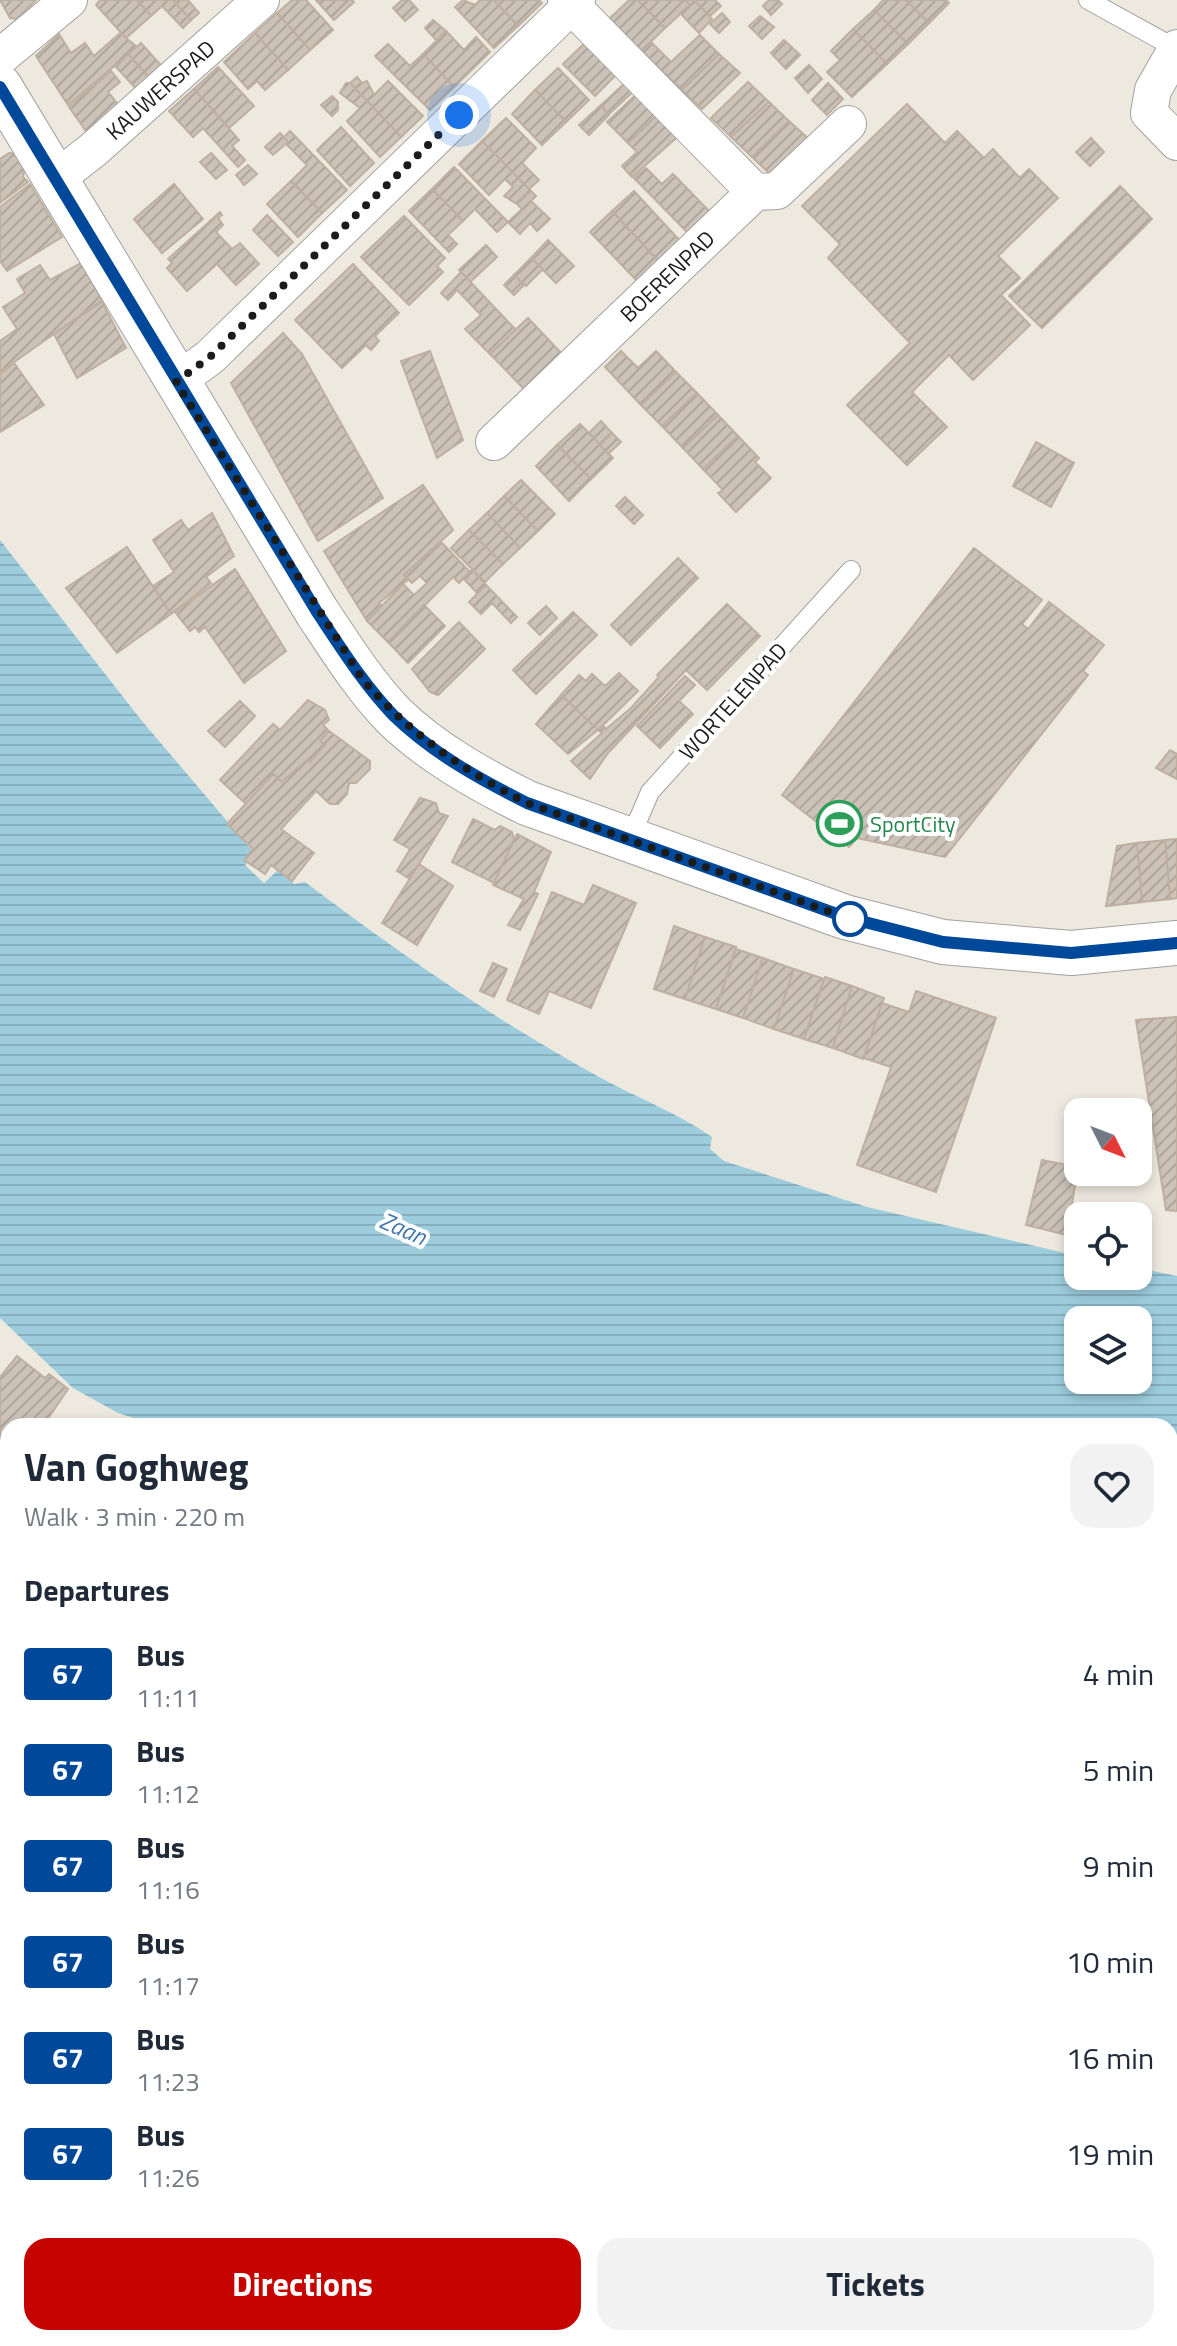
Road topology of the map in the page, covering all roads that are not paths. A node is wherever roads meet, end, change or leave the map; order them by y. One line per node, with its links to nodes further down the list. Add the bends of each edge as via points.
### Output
1 (69, 0): 6 (street)
2 (1088, 0): 5 (lane)
3 (256, 2): 10 (street, KAUWERSPAD)
4 (572, 2): 11 (street); 12 (street, via 210,357)
5 (1177, 48): 9 (street, via 1153,90 1149,113)
6 (0, 57)
7 (0, 87): 10 (street)
8 (848, 124): 11 (street, BOERENPAD, via 777,191)
9 (1177, 142)
10 (57, 178): 12 (street)
11 (755, 192): 13 (street, BOERENPAD)
12 (176, 382): 15 (street, via 317,612 395,717 482,781)
13 (494, 442)
14 (851, 570): 15 (lane, WORTELENPAD, via 650,792)
15 (629, 841): 16 (street, via 845,917 943,942 1071,953)
16 (1177, 943)

